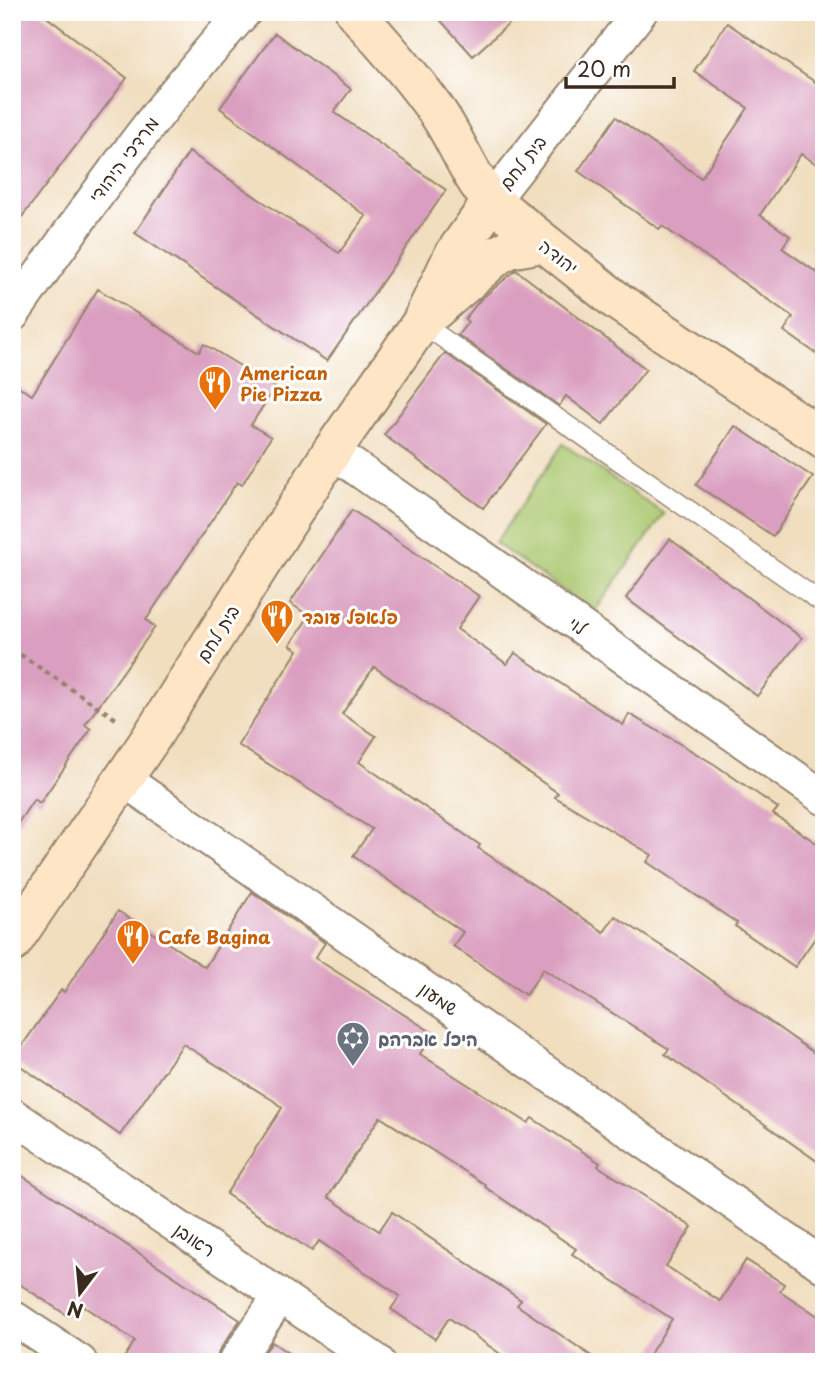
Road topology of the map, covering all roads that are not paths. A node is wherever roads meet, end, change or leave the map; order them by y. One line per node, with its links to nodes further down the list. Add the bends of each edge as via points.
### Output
1 (244, 12): 6 (street, מרדכי היהודי, via 194,67 98,191)
2 (355, 12): 4 (street, יהודה, via 412,78 450,132 478,186)
3 (640, 12): 4 (street, בית לחם)
4 (492, 201): 5 (street, יהודה); 7 (street, בית לחם, via 464,237)
5 (542, 243): 7 (street, בית לחם, via 498,255); 8 (street, יהודה, via 617,301)
6 (12, 315)
7 (421, 323): 9 (street, בית לחם); 10 (lane)
8 (824, 439)
9 (332, 451): 11 (street, בית לחם); 12 (street, לוי)
10 (824, 604)
11 (123, 779): 13 (street, בית לחם); 15 (street, שמעון)
12 (824, 798)
13 (12, 943)
14 (12, 1115): 16 (street, ראובן)
15 (824, 1266)
16 (280, 1296): 19 (street); 20 (street, ראובן)
17 (12, 1317): 18 (street)
18 (80, 1362)
19 (235, 1362)
20 (378, 1362)

